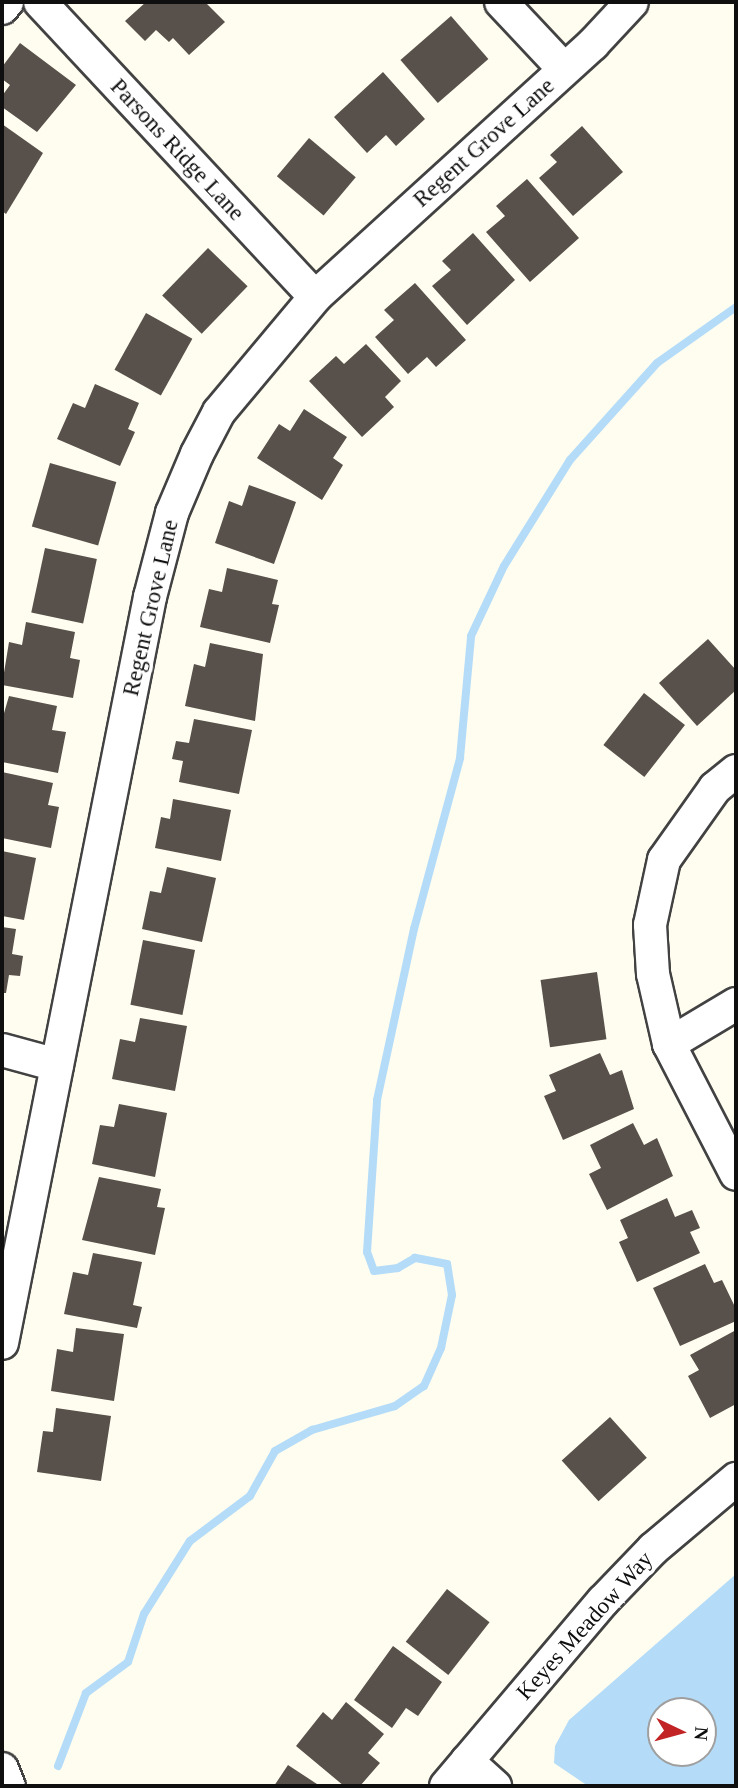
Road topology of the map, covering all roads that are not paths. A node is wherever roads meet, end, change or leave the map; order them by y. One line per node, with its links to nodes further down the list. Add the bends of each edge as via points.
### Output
1 (7, 2): 5 (street)
2 (40, 2): 7 (street, Parsons Ridge Lane)
3 (502, 2): 6 (street)
4 (632, 2): 6 (street, Regent Grove Lane)
5 (2, 8)
6 (564, 69): 7 (street, Regent Grove Lane)
7 (315, 297): 12 (street, Regent Grove Lane, via 219,412 172,513 150,597)
8 (736, 771): 10 (street, via 715,788 664,860 650,925 653,974)
9 (736, 1004): 10 (street)
10 (669, 1044): 13 (street)
11 (2, 1050): 12 (street)
12 (57, 1065): 14 (street, Regent Grove Lane)
13 (736, 1174)
14 (2, 1343)
15 (736, 1479): 16 (street, Keyes Meadow Way, via 653,1549 603,1601)
16 (467, 1761): 19 (street, Keyes Meadow Way); 20 (street)
17 (2, 1769): 18 (street)
18 (9, 1786)
19 (446, 1786)
20 (495, 1786)

